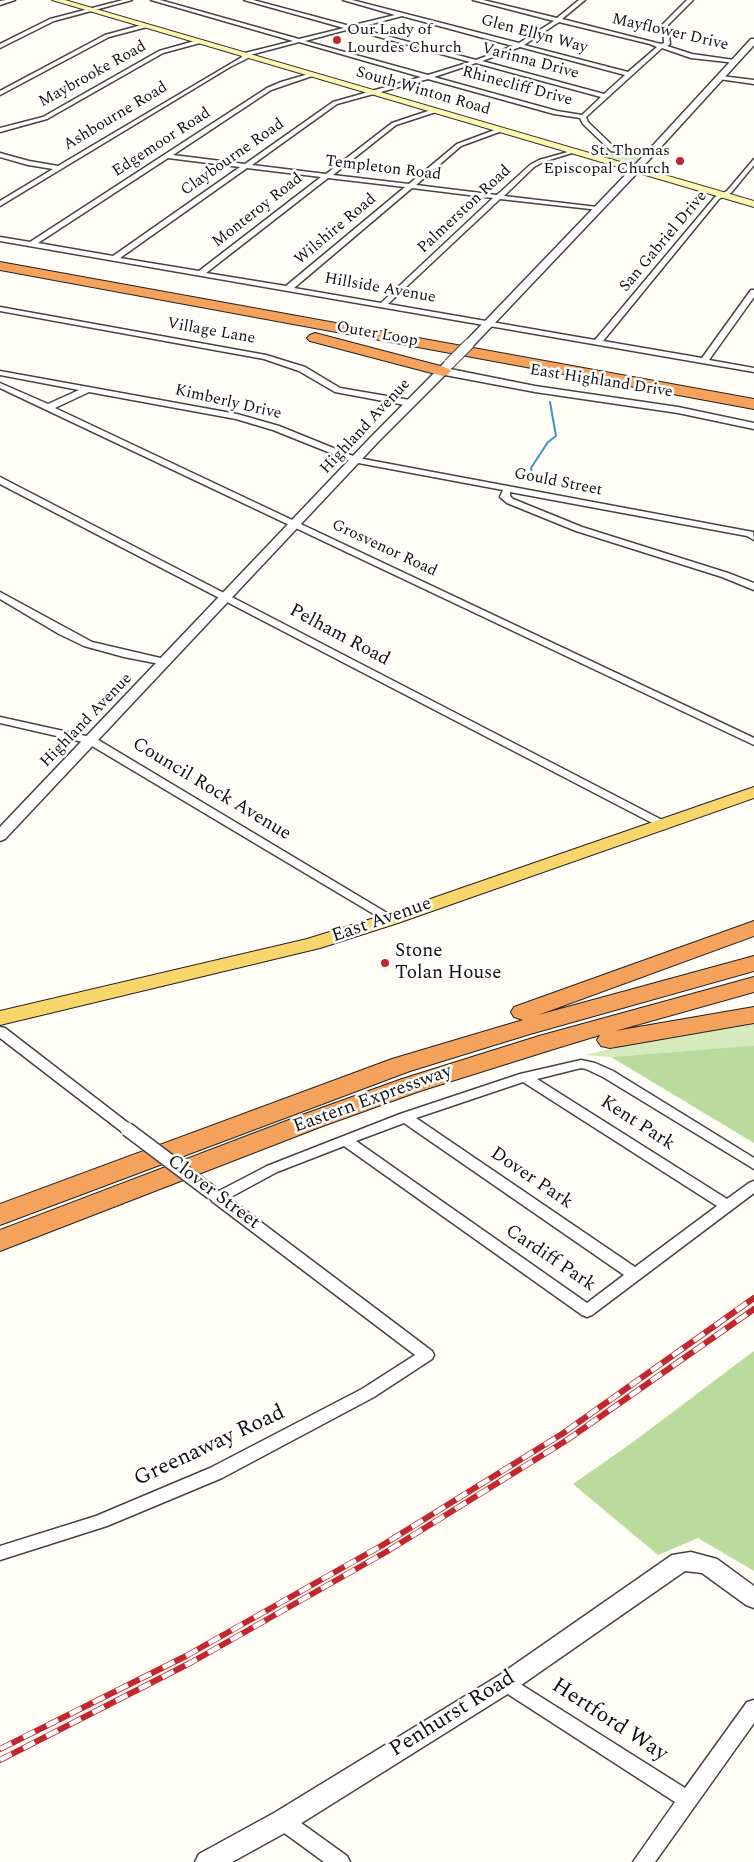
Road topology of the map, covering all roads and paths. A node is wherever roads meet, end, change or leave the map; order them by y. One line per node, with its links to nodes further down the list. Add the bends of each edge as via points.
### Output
1 (12, 0): 11 (street)
2 (56, 0): 12 (main road, South Winton Road)
3 (129, 0): 12 (street)
4 (154, 0): 20 (street, Rhinecliff Drive)
5 (246, 0): 17 (street, Varinna Drive)
6 (346, 0): 14 (street, Glen Ellyn Way)
7 (476, 0): 10 (street, Mayflower Drive)
8 (582, 0): 13 (street, Claybourne Road)
9 (690, 0): 19 (street, via 667,21)
10 (494, 2): 15 (street, Mayflower Drive)
11 (0, 3)
12 (89, 10): 16 (main road, South Winton Road); 25 (street, via 50,21)
13 (574, 13): 15 (street, Claybourne Road); 18 (street, Mayflower Drive)
14 (402, 15): 17 (street, Ashbourne Road); 24 (street, Glen Ellyn Way)
15 (558, 20): 18 (street, Mayflower Drive); 24 (street, Claybourne Road)
16 (145, 26): 22 (main road, South Winton Road); 36 (street, via 107,36)
17 (351, 28): 20 (street, Ashbourne Road); 28 (street, Varinna Drive)
18 (600, 31): 23 (street, Mayflower Drive)
19 (665, 39): 23 (street); 26 (street, via 667,44)
20 (300, 40): 27 (street, Ashbourne Road); 32 (street, Rhinecliff Drive)
21 (754, 41): 29 (street, Highland Avenue)
22 (198, 42): 27 (main road, South Winton Road); 40 (street, Maybrooke Road, via 161,52 45,118)
23 (652, 43): 26 (street, Mayflower Drive)
24 (520, 45): 28 (street, Claybourne Road); 30 (street, Glen Ellyn Way)
25 (0, 46)
26 (661, 46): 29 (street, Mayflower Drive, via 698,57); 30 (street)
27 (246, 56): 31 (main road, South Winton Road); 48 (street, Ashbourne Road)
28 (478, 62): 32 (street, Claybourne Road); 37 (street, Varinna Drive)
29 (734, 62): 33 (street, Highland Avenue)
30 (628, 74): 37 (street)
31 (312, 75): 35 (main road, South Winton Road); 44 (street, Edgemoor Road, via 272,87)
32 (429, 77): 35 (street, Claybourne Road); 39 (street, Rhinecliff Drive)
33 (721, 78): 34 (street); 45 (street, Highland Avenue)
34 (754, 82)
35 (372, 92): 38 (main road, South Winton Road); 47 (street, Claybourne Road, via 335,103)
36 (0, 93)
37 (604, 96): 39 (street)
38 (434, 110): 41 (main road, South Winton Road); 50 (street, Monteroy Road, via 397,122)
39 (583, 118): 45 (street, via 613,150)
40 (0, 130)
41 (500, 130): 42 (main road, South Winton Road); 51 (street, Wilshire Road, via 461,143)
42 (573, 151): 49 (main road, South Winton Road); 55 (street, Palmerston Road, via 537,163)
43 (0, 155): 48 (street)
44 (166, 156): 47 (street, Templeton Road); 60 (street, Edgemoor Road)
45 (649, 156): 49 (street, Highland Avenue)
46 (754, 162): 53 (street, San Gabriel Drive)
47 (246, 166): 50 (street, Templeton Road); 61 (street, Claybourne Road)
48 (59, 168): 54 (street, Ashbourne Road)
49 (636, 169): 53 (main road, South Winton Road); 58 (street, Highland Avenue)
50 (326, 176): 51 (street, Templeton Road); 63 (street, Monteroy Road)
51 (410, 186): 55 (street, Templeton Road); 65 (street, Wilshire Road)
52 (0, 193): 54 (street)
53 (723, 195): 57 (main road, South Winton Road); 72 (street, San Gabriel Drive)
54 (13, 196): 56 (street, Ashbourne Road)
55 (500, 197): 58 (street, Templeton Road); 67 (street, Palmerston Road)
56 (0, 204)
57 (754, 204)
58 (597, 209): 70 (street, Highland Avenue)
59 (0, 238): 60 (street, Hillside Avenue)
60 (32, 244): 61 (street, Hillside Avenue)
61 (115, 258): 63 (street, Hillside Avenue)
62 (0, 266): 69 (highway, Outer Loop)
63 (201, 273): 65 (street, Hillside Avenue)
64 (0, 274): 69 (highway, Outer Loop)
65 (289, 288): 67 (street, Hillside Avenue)
66 (754, 292): 73 (street)
67 (384, 304): 70 (street, Hillside Avenue)
68 (0, 309): 80 (street, Village Lane, via 277,360 302,369 338,390)
69 (225, 310): 71 (highway); 74 (highway); 78 (highway, Outer Loop); 81 (highway, Outer Loop)
70 (488, 324): 71 (street, Highland Avenue); 72 (street, Hillside Avenue)
71 (471, 341): 74 (street, Highland Avenue, bridge)
72 (597, 343): 73 (street, Hillside Avenue)
73 (704, 361): 75 (street, Hillside Avenue)
74 (446, 367): 80 (street, Highland Avenue); 85 (street, East Highland Drive, via 535,389 667,408)
75 (754, 370)
76 (0, 373): 79 (street, Kimberly Drive)
77 (0, 384): 82 (street, Grosvenor Road)
78 (621, 388): 83 (highway, Outer Loop); 84 (highway)
79 (89, 389): 82 (street); 86 (street, Kimberly Drive, via 252,420)
80 (410, 403): 86 (street, Highland Avenue)
81 (754, 404)
82 (49, 407): 89 (street, Grosvenor Road)
83 (754, 412)
84 (754, 417)
85 (754, 426)
86 (356, 460): 89 (street, Highland Avenue); 90 (street, Gould Street)
87 (0, 480): 94 (street, Pelham Road)
88 (506, 492): 92 (street, via 505,497 510,501 579,529)
89 (296, 524): 94 (street, Highland Avenue); 98 (street, Grosvenor Road)
90 (754, 537): 91 (street, Gould Street, via 751,540)
91 (754, 544)
92 (754, 587)
93 (0, 595): 95 (street, via 88,644)
94 (227, 597): 95 (street, Highland Avenue); 100 (street, Pelham Road)
95 (165, 662): 97 (street, Highland Avenue)
96 (0, 720): 97 (street, Council Rock Avenue)
97 (91, 740): 101 (street, Highland Avenue); 102 (street, Council Rock Avenue)
98 (754, 742)
99 (754, 792): 100 (main road, East Avenue)
100 (662, 824): 102 (main road, East Avenue)
101 (0, 836)
102 (391, 919): 109 (main road, East Avenue, via 291,951)
103 (754, 928): 107 (highway)
104 (754, 938): 107 (highway)
105 (754, 963): 113 (highway, Eastern Expressway, via 462,1046)
106 (754, 984): 112 (highway, Eastern Expressway, via 529,1048)
107 (602, 985): 113 (highway, via 415,1051)
108 (754, 1014): 112 (highway, via 531,1056)
109 (0, 1018)
110 (0, 1031): 119 (street, Clover Street, bridge)
111 (525, 1076): 114 (street); 116 (street, via 573,1065 590,1066); 120 (street, Kent Park)
112 (370, 1099): 123 (highway, Eastern Expressway)
113 (282, 1108): 118 (highway, Eastern Expressway)
114 (405, 1117): 115 (street); 124 (street, Dover Park)
115 (345, 1140): 119 (street); 124 (street, Cardiff Park, via 588,1311)
116 (754, 1164)
117 (754, 1186): 120 (street, Cardiff Park)
118 (70, 1188): 121 (highway); 122 (highway, Eastern Expressway)
119 (215, 1196): 125 (street, Clover Street)
120 (727, 1206): 124 (street, Cardiff Park)
121 (0, 1208)
122 (0, 1215)
123 (0, 1242)
124 (635, 1274)
125 (426, 1355): 126 (street, Greenaway Road, via 368,1393 216,1473 101,1521)
126 (0, 1553)
127 (754, 1598): 128 (street, Penhurst Road, via 709,1566 680,1562)
128 (506, 1683): 130 (street, Hertford Way); 131 (street, Penhurst Road)
129 (754, 1708): 130 (street)
130 (687, 1799): 134 (street)
131 (283, 1821): 132 (street, Penhurst Road); 133 (street)
132 (208, 1862)
133 (340, 1862)
134 (643, 1862)

